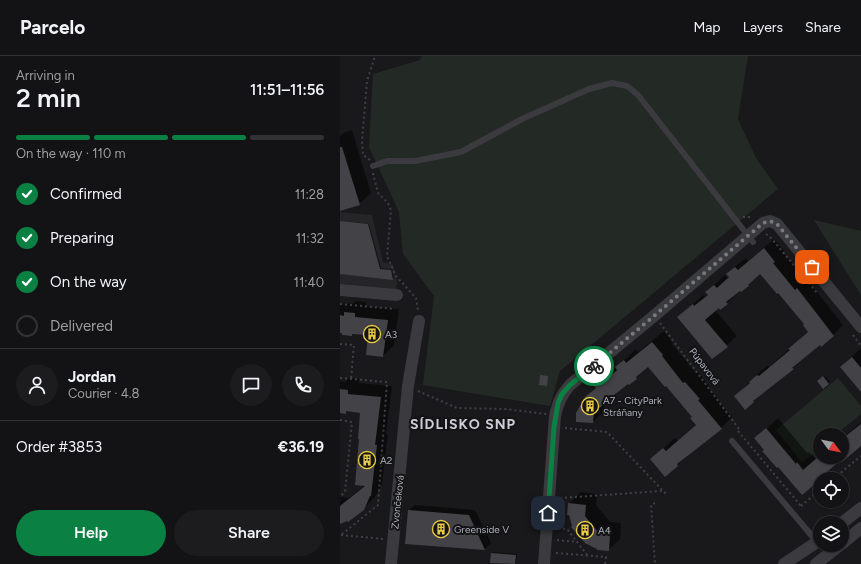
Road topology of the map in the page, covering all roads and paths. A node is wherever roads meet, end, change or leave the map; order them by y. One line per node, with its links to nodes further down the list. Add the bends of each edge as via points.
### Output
1 (375, 56): 2 (path, via 367,81 362,141 363,154)
2 (373, 166): 3 (lane, via 387,161 415,161 461,152 529,116 590,89 612,83 627,86 638,95); 7 (path, via 372,176 378,193 391,210 387,256 396,276)
3 (732, 216): 4 (lane); 4 (path, via 754,217)
4 (754, 232): 8 (path, via 767,234); 11 (street); 13 (street, via 770,221 777,224)
5 (340, 290): 6 (street)
6 (397, 296)
7 (416, 298)
8 (822, 298)
9 (340, 304): 10 (path)
10 (395, 309)
11 (654, 316): 20 (street, via 570,385 558,403); 30 (path, Púpavová, via 739,430)
12 (419, 321): 18 (street, Zvončeková)
13 (857, 330): 15 (path)
14 (340, 344): 17 (path, via 354,345)
15 (861, 346)
16 (340, 378): 17 (path)
17 (351, 379): 36 (path, via 387,382 378,505)
18 (408, 386): 20 (path, via 457,408 505,409); 40 (street, Zvončeková)
19 (340, 420): 27 (path, via 352,422 344,492)
20 (555, 422): 24 (path, via 607,432); 28 (street)
21 (732, 441): 32 (lane)
22 (861, 456): 23 (path)
23 (842, 472)
24 (662, 490): 25 (path); 28 (path)
25 (666, 494)
26 (813, 496): 30 (path)
27 (340, 497)
28 (549, 499): 34 (street)
29 (654, 504): 50 (path, via 652,505)
30 (801, 506): 32 (path)
31 (861, 508): 33 (street)
32 (792, 513): 37 (lane)
33 (849, 517)
34 (547, 526): 39 (street); 41 (path, via 567,529)
35 (861, 528): 38 (street)
36 (340, 535): 40 (path)
37 (813, 536)
38 (849, 538)
39 (546, 539): 41 (path); 47 (street)
40 (393, 540): 48 (street, Zvončeková)
41 (578, 542): 45 (path)
42 (813, 544): 51 (street)
43 (825, 552): 46 (street)
44 (832, 552): 46 (street)
45 (588, 556): 47 (path); 49 (path, via 606,557)
46 (828, 556): 52 (street)
47 (544, 558)
48 (391, 564)
49 (605, 564)
50 (655, 564)
51 (784, 564)
52 (816, 564)

